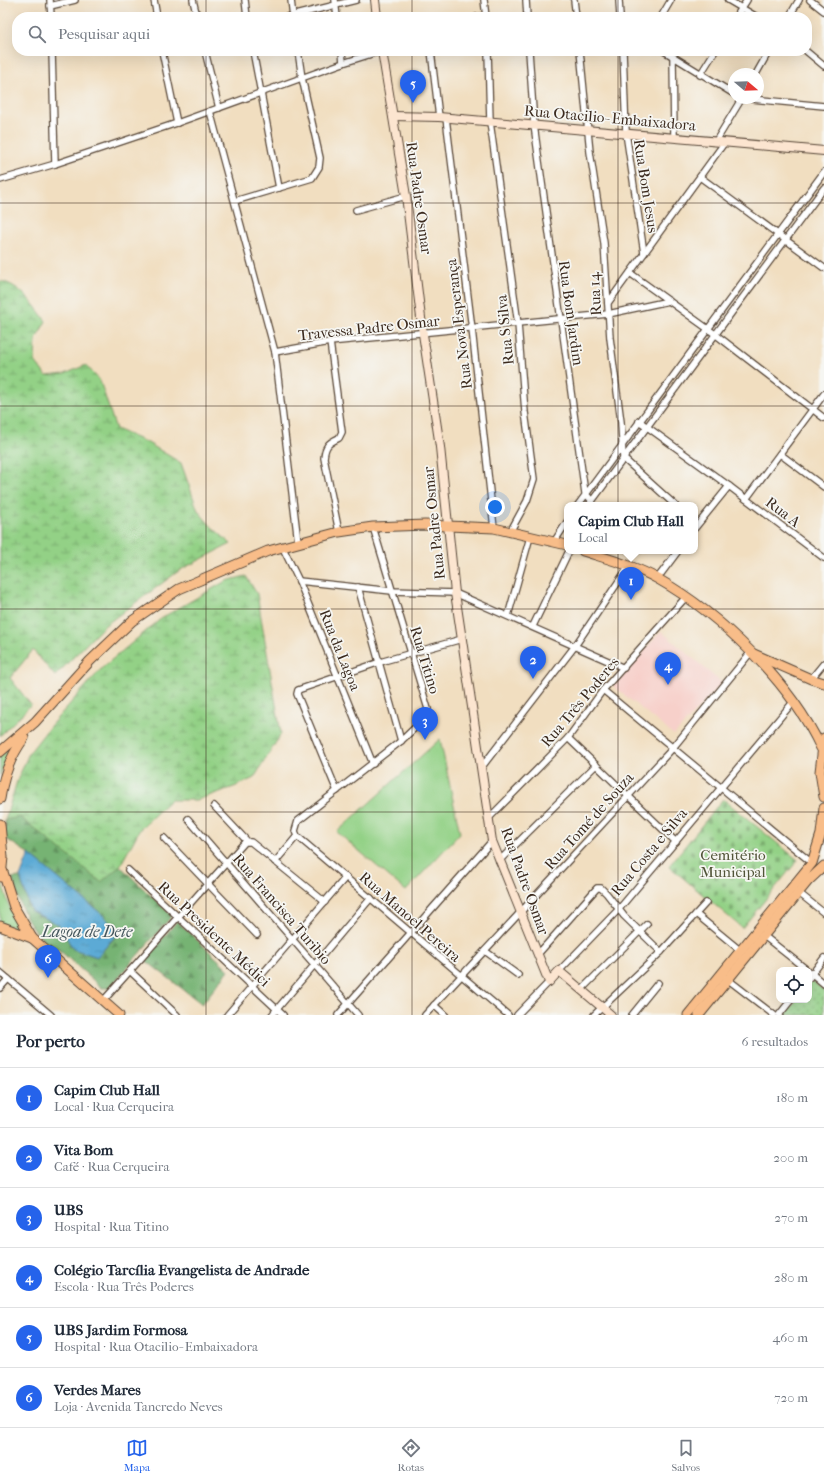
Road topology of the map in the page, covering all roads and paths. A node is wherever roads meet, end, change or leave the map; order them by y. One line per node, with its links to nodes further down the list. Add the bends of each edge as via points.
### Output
1 (75, 0): 18 (street)
2 (154, 0): 21 (street)
3 (193, 0): 22 (street)
4 (244, 0): 23 (street)
5 (291, 0): 24 (street)
6 (356, 0): 17 (street)
7 (375, 0): 27 (street)
8 (484, 0): 28 (street)
9 (526, 0): 29 (street)
10 (574, 0): 30 (street)
11 (619, 0): 31 (street)
12 (671, 0): 32 (street)
13 (728, 0): 19 (street)
14 (747, 0): 19 (street)
15 (799, 0): 35 (street)
16 (810, 0): 20 (street)
17 (335, 2): 25 (street); 26 (street)
18 (50, 3)
19 (742, 8): 33 (street); 34 (street)
20 (824, 11)
21 (156, 12)
22 (196, 12)
23 (247, 12)
24 (291, 12)
25 (304, 12)
26 (336, 12)
27 (376, 12)
28 (486, 12)
29 (527, 12)
30 (575, 12)
31 (620, 12)
32 (664, 12)
33 (739, 12)
34 (749, 12)
35 (792, 12)
36 (52, 56): 76 (street)
37 (164, 56): 68 (street)
38 (206, 56): 63 (street)
39 (253, 56): 59 (street)
40 (299, 56): 57 (street)
41 (342, 56): 53 (street)
42 (364, 56): 53 (street)
43 (383, 56): 65 (street, Rua Padre Osmar)
44 (432, 56): 66 (street, Rua Nova Esperança)
45 (488, 56): 67 (street, Rua S Silva)
46 (529, 56): 69 (street)
47 (581, 56): 70 (street, Rua 14)
48 (623, 56): 71 (street, Rua Bom Jesus)
49 (712, 56): 56 (street)
50 (766, 56): 55 (street)
51 (812, 56): 54 (street)
52 (673, 57): 56 (street); 72 (street)
53 (343, 62): 57 (street)
54 (824, 66)
55 (759, 68)
56 (700, 75): 58 (street)
57 (302, 78): 59 (street); 80 (street, via 320,158 312,178)
58 (728, 91)
59 (260, 93): 63 (street); 80 (street)
60 (764, 100): 62 (street)
61 (738, 104): 73 (street)
62 (824, 106)
63 (219, 108): 64 (street)
64 (210, 111): 68 (street); 83 (street)
65 (393, 116): 66 (street, Rua Otacilio- Embaixadora); 82 (street, Rua Padre Osmar)
66 (443, 117): 67 (street, Rua Otacilio- Embaixadora); 95 (street, Rua Nova Esperança)
67 (490, 122): 69 (street, Rua Otacilio- Embaixadora); 94 (street, Rua S Silva)
68 (177, 123): 76 (street)
69 (534, 125): 70 (street, Rua Otacilio- Embaixadora); 93 (street, Rua Bom Jardim)
70 (588, 130): 71 (street, Rua Otacilio- Embaixadora); 91 (street, Rua 14, via 604,243)
71 (626, 133): 72 (street, Rua Otacilio- Embaixadora); 87 (street, Rua Bom Jesus)
72 (674, 137): 73 (street, Rua Otacilio- Embaixadora)
73 (716, 141): 74 (street, Rua Otacilio- Embaixadora)
74 (725, 142): 75 (street, Rua Otacilio- Embaixadora); 78 (street)
75 (824, 151)
76 (55, 164): 79 (street)
77 (824, 172): 85 (street)
78 (700, 177): 85 (street); 87 (street)
79 (0, 180)
80 (279, 188): 83 (street)
81 (824, 188): 86 (street)
82 (406, 196): 84 (street); 97 (street, Rua Padre Osmar)
83 (235, 201): 100 (street)
84 (356, 210)
85 (777, 234): 86 (street); 96 (street)
86 (785, 240): 88 (street); 98 (street)
87 (644, 253): 89 (street)
88 (824, 268)
89 (630, 273): 90 (street); 91 (street)
90 (669, 301): 92 (street, Travessa Padre Osmar); 96 (street)
91 (608, 303): 92 (street, Rua 14)
92 (608, 314): 93 (street, Travessa Padre Osmar); 106 (street, Rua 14, via 622,422)
93 (561, 320): 94 (street, Travessa Padre Osmar); 111 (street, Rua Bom Jardim)
94 (518, 324): 95 (street, Travessa Padre Osmar); 123 (street, Rua S Silva, via 525,412 534,479)
95 (472, 329): 97 (street, Travessa Padre Osmar); 121 (street, Rua Nova Esperança)
96 (708, 329): 98 (street); 104 (street)
97 (423, 334): 99 (street, Travessa Padre Osmar); 118 (street, Rua Padre Osmar, via 440,447)
98 (715, 334): 102 (street); 105 (street)
99 (330, 342): 100 (street, Travessa Padre Osmar); 122 (street, via 342,432 339,438 329,442 324,458)
100 (275, 352): 125 (street)
101 (824, 394): 102 (street)
102 (812, 409): 103 (street); 107 (street)
103 (824, 418)
104 (639, 421): 105 (street, Rua A); 106 (street)
105 (647, 426): 108 (street); 109 (street, Rua A)
106 (622, 446): 108 (street, Rua 14); 111 (street)
107 (780, 454): 110 (street); 112 (street)
108 (623, 458): 115 (street); 116 (street)
109 (729, 486): 112 (street, Rua A); 117 (street)
110 (824, 487)
111 (585, 493): 113 (street); 114 (street)
112 (746, 499): 132 (street, Rua A)
113 (580, 502)
114 (590, 502)
115 (592, 502)
116 (672, 502)
117 (698, 524)
118 (448, 525): 119 (main road); 121 (main road); 138 (street, Rua Padre Osmar)
119 (373, 527): 122 (main road); 137 (street, Rua Titino)
120 (564, 527): 126 (street)
121 (494, 528): 123 (main road)
122 (340, 532): 125 (main road)
123 (510, 532): 124 (main road)
124 (530, 537): 126 (main road); 140 (street)
125 (298, 542): 128 (main road)
126 (554, 542): 127 (main road)
127 (564, 545)
128 (282, 546): 135 (street, Rua da Lagoa); 154 (main road, via 178,589 132,621 90,661)
129 (564, 553): 141 (street)
130 (592, 554): 133 (main road)
131 (676, 554): 134 (street)
132 (824, 558)
133 (629, 566): 134 (main road); 143 (street)
134 (657, 579): 139 (main road)
135 (299, 581): 136 (street); 149 (street, Rua da Lagoa)
136 (358, 587): 137 (street); 146 (street)
137 (392, 591): 138 (street); 145 (street, Rua Titino)
138 (455, 592): 140 (street); 142 (street, Rua Padre Osmar)
139 (686, 597): 144 (main road); 148 (street, Rua Três Poderes)
140 (508, 616): 141 (street)
141 (533, 626): 143 (street)
142 (462, 639): 145 (street); 163 (street, Rua Padre Osmar)
143 (575, 646): 148 (street); 163 (street)
144 (751, 652): 150 (main road); 153 (main road); 159 (street, Rua Tomé de Souza)
145 (411, 653): 146 (street); 157 (street, Rua Titino, via 428,712)
146 (380, 662): 149 (street); 157 (street)
147 (824, 663): 150 (street)
148 (624, 668): 152 (street, Rua Três Poderes)
149 (338, 676): 161 (street, Rua da Lagoa); 165 (street, via 300,688 297,694)
150 (811, 679): 151 (main road)
151 (824, 683)
152 (603, 690): 155 (street, Rua Três Poderes); 159 (street)
153 (794, 700): 158 (main road); 164 (street, Rua Costa e Silva)
154 (35, 722): 160 (main road); 168 (main road, via 9,762)
155 (568, 738): 162 (street); 172 (street, Rua Três Poderes)
156 (824, 738): 158 (main road)
157 (401, 741): 161 (street, Rua Titino)
158 (821, 748): 167 (main road, via 820,772)
159 (672, 749): 164 (street); 166 (street, Rua Tomé de Souza)
160 (0, 752)
161 (373, 764): 165 (street, Rua Titino)
162 (596, 765): 166 (street); 179 (street)
163 (481, 768): 172 (street, Rua Padre Osmar)
164 (721, 787): 178 (street, Rua Costa e Silva); 182 (street)
165 (337, 791): 174 (street, Rua Titino, via 298,821 295,828)
166 (628, 794): 178 (street); 194 (street, Rua Tomé de Souza)
167 (824, 797)
168 (0, 799)
169 (214, 806): 177 (street)
170 (824, 808): 182 (main road, via 821,834)
171 (188, 818): 181 (street, Rua Francisca Turibio)
172 (488, 819): 176 (street, Rua Padre Osmar)
173 (0, 824): 185 (main road)
174 (297, 836): 180 (street); 186 (street, Rua Manoel Pereira)
175 (164, 838): 187 (street)
176 (492, 841): 179 (street, Rua Padre Osmar); 200 (street)
177 (249, 842): 180 (street); 181 (street)
178 (676, 842): 192 (street, Rua Costa e Silva)
179 (499, 861): 194 (street, Rua Padre Osmar)
180 (275, 862): 190 (street)
181 (226, 863): 187 (street); 204 (street, Rua Francisca Turibio)
182 (812, 863): 206 (main road)
183 (824, 866): 188 (main road)
184 (128, 870): 196 (street, Rua Presidente Médici)
185 (1, 876): 203 (main road, via 14,907)
186 (346, 877): 189 (street, Rua Manoel Pereira); 190 (street)
187 (207, 883): 196 (street); 201 (street)
188 (799, 893): 193 (street); 202 (main road)
189 (371, 898): 200 (street, Rua Manoel Pereira); 210 (street)
190 (325, 902): 204 (street)
191 (706, 903): 195 (street)
192 (619, 909): 199 (street); 208 (street, via 603,888 597,888); 214 (street, Rua Costa e Silva)
193 (824, 913)
194 (520, 914): 205 (street, Rua Tomé de Souza); 208 (street, Rua Padre Osmar)
195 (696, 914): 206 (street); 207 (street)
196 (177, 917): 212 (street); 224 (street, Rua Presidente Médici)
197 (647, 924): 199 (street)
198 (0, 926): 203 (main road)
199 (639, 931): 207 (street); 226 (street)
200 (412, 932): 218 (street, Rua Manoel Pereira); 229 (street)
201 (257, 935)
202 (764, 936): 211 (street); 219 (main road)
203 (32, 938): 227 (main road)
204 (293, 939): 210 (street, Rua Francisca Turibio); 224 (street)
205 (485, 951): 216 (street); 218 (street, Rua Tomé de Souza)
206 (741, 951): 219 (main road)
207 (661, 952): 231 (street)
208 (538, 954): 221 (street, Rua Padre Osmar)
209 (824, 958): 213 (street)
210 (315, 965): 229 (street, Rua Francisca Turibio); 232 (street)
211 (802, 967)
212 (130, 970): 227 (street); 235 (street)
213 (812, 970)
214 (559, 971): 221 (street, Rua Costa e Silva); 226 (street)
215 (0, 972): 220 (street)
216 (518, 975)
217 (812, 975): 223 (street)
218 (460, 976): 230 (street, Rua Tomé de Souza); 243 (street, Rua Manoel Pereira)
219 (724, 977): 248 (main road); 249 (main road); 250 (street)
220 (8, 979): 225 (street); 233 (street)
221 (550, 982): 244 (street, Rua Costa e Silva)
222 (658, 983): 247 (street)
223 (824, 984)
224 (252, 986): 232 (street, Rua Presidente Médici); 236 (street)
225 (0, 988)
226 (581, 990): 231 (street)
227 (103, 1001): 234 (main road)
228 (790, 1003): 251 (street)
229 (348, 1004): 239 (street); 240 (street, Rua Francisca Turibio)
230 (434, 1005): 241 (street, Rua Tomé de Souza); 242 (street)
231 (602, 1007): 245 (street); 246 (street)
232 (277, 1010): 237 (street); 238 (street, Rua Presidente Médici)
233 (51, 1015)
234 (119, 1015)
235 (177, 1015)
236 (227, 1015)
237 (272, 1015)
238 (282, 1015)
239 (338, 1015)
240 (358, 1015)
241 (425, 1015)
242 (445, 1015)
243 (508, 1015)
244 (517, 1015)
245 (594, 1015)
246 (611, 1015)
247 (632, 1015)
248 (688, 1015)
249 (699, 1015)
250 (774, 1015)
251 (780, 1015)

